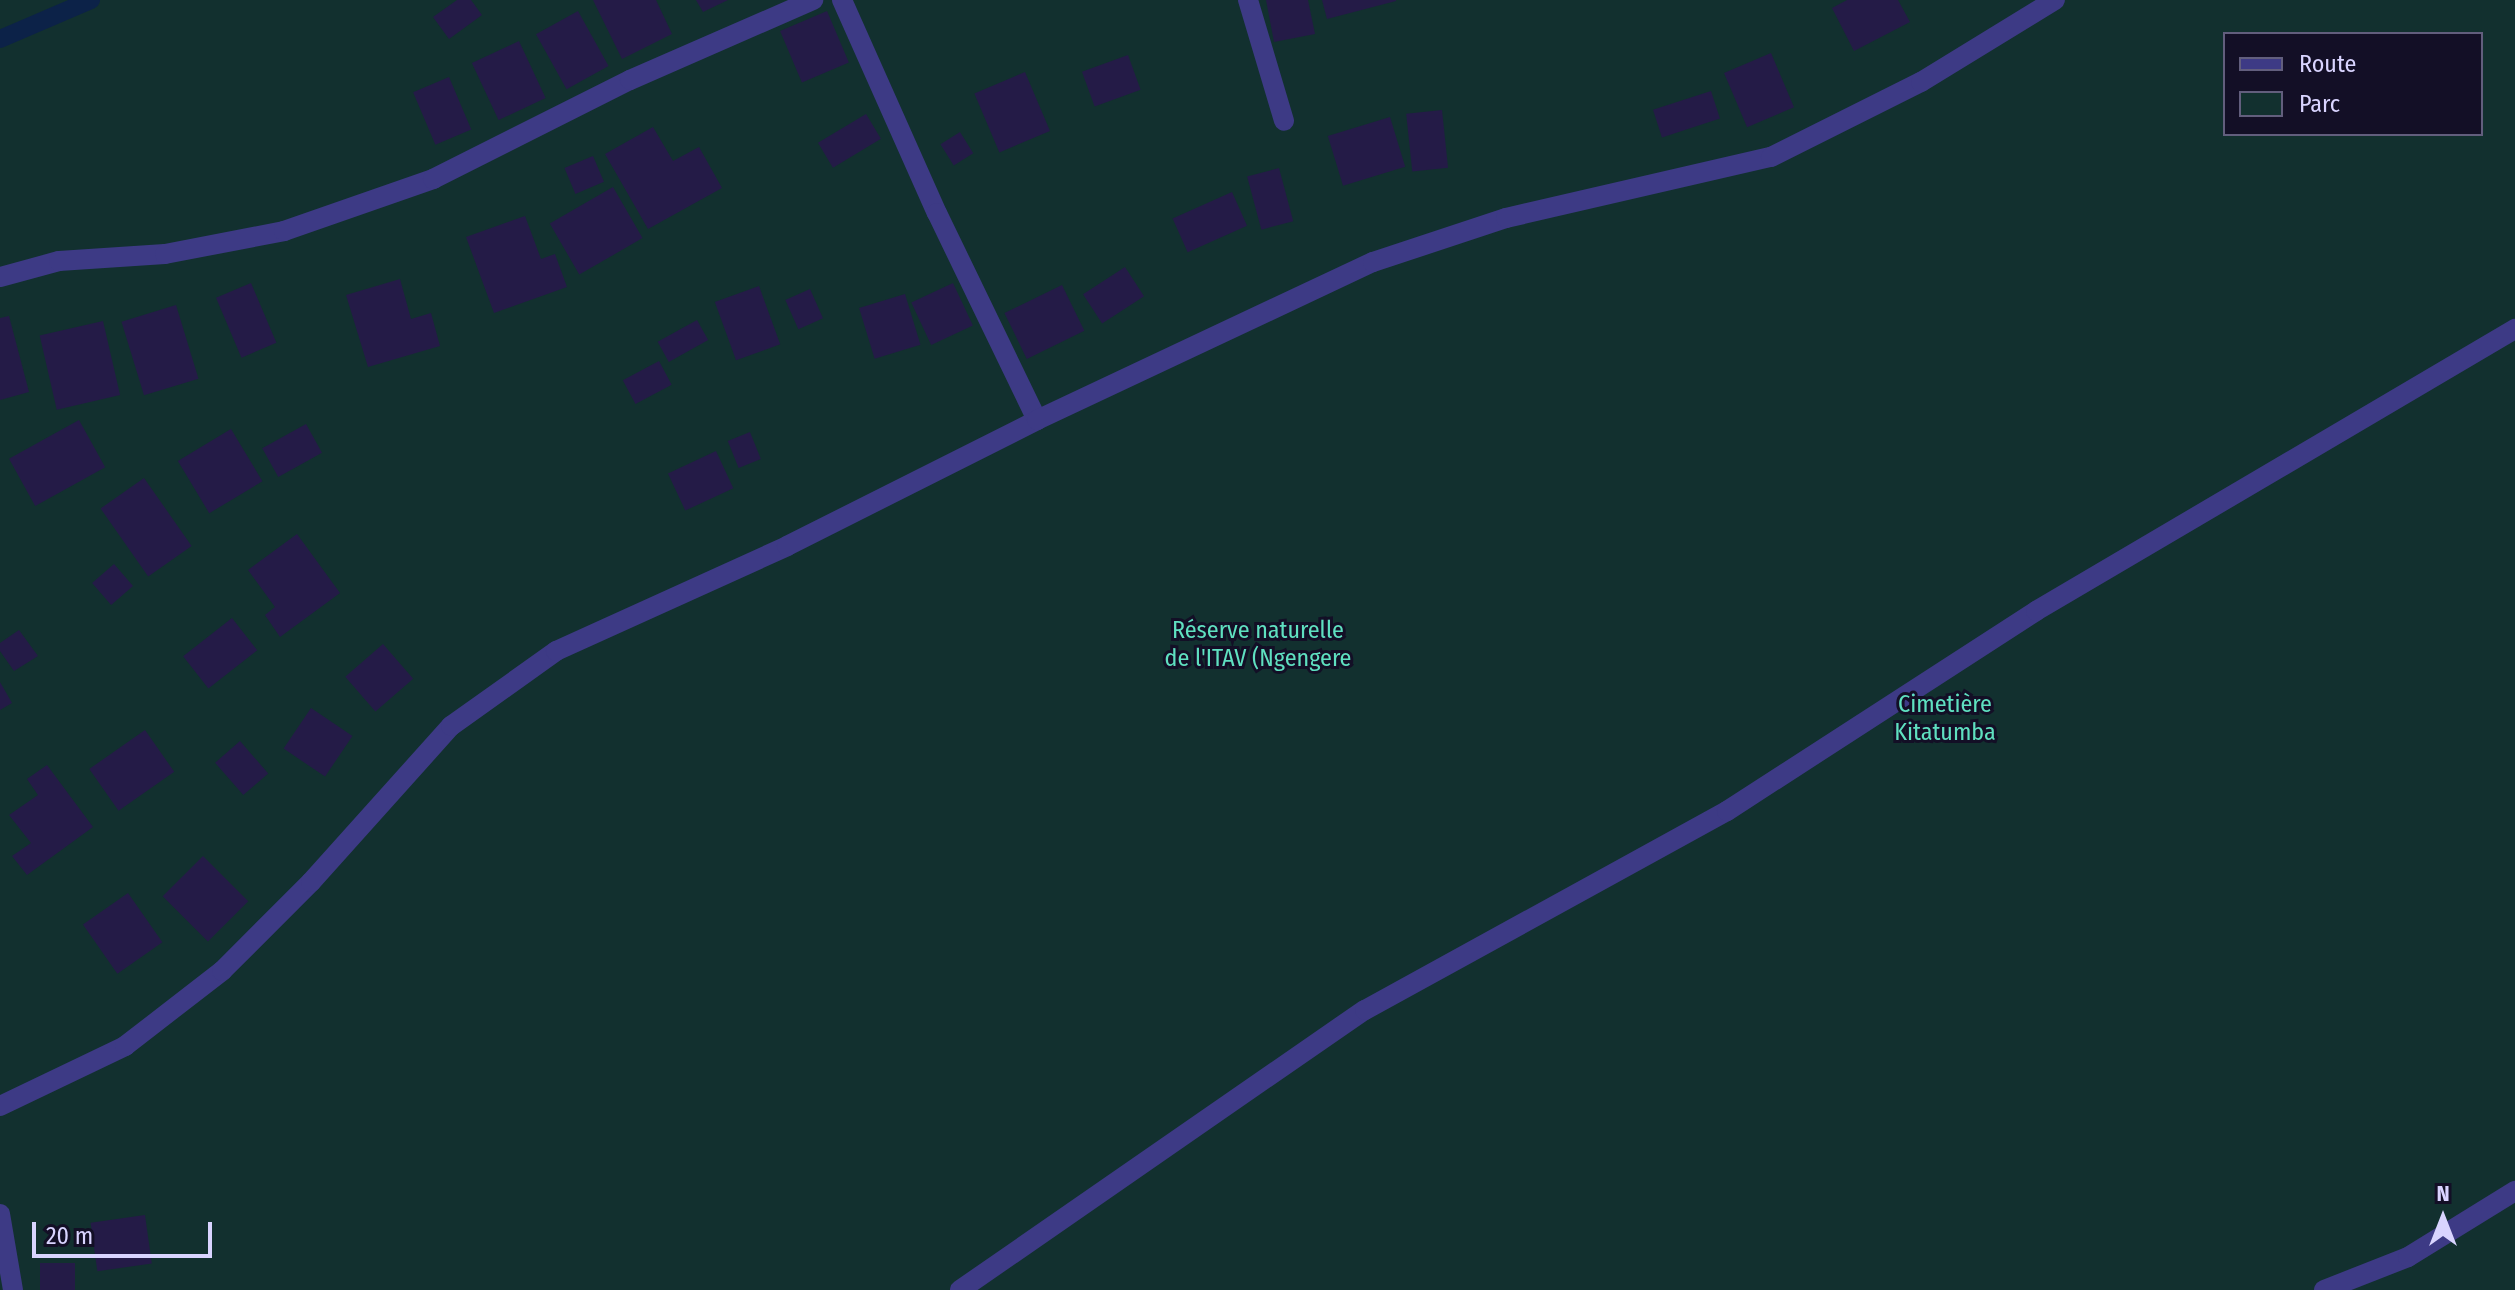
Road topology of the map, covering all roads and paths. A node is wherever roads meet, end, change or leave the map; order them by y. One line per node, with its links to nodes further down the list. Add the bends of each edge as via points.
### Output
1 (813, 0): 6 (street, via 630,80 433,179 284,231 165,254 59,261)
2 (842, 0): 8 (street)
3 (1248, 0): 5 (street)
4 (2055, 0): 8 (street, via 1921,82 1771,157 1506,218 1373,262)
5 (1284, 121)
6 (0, 277)
7 (2515, 329): 13 (street, via 2036,611 1727,811 1365,1010)
8 (1037, 420): 9 (street, via 787,546 556,651 451,726 311,882 222,971 125,1046)
9 (0, 1106)
10 (2515, 1191): 14 (street, via 2408,1257)
11 (0, 1214): 12 (street)
12 (13, 1290)
13 (960, 1290)
14 (2324, 1290)

